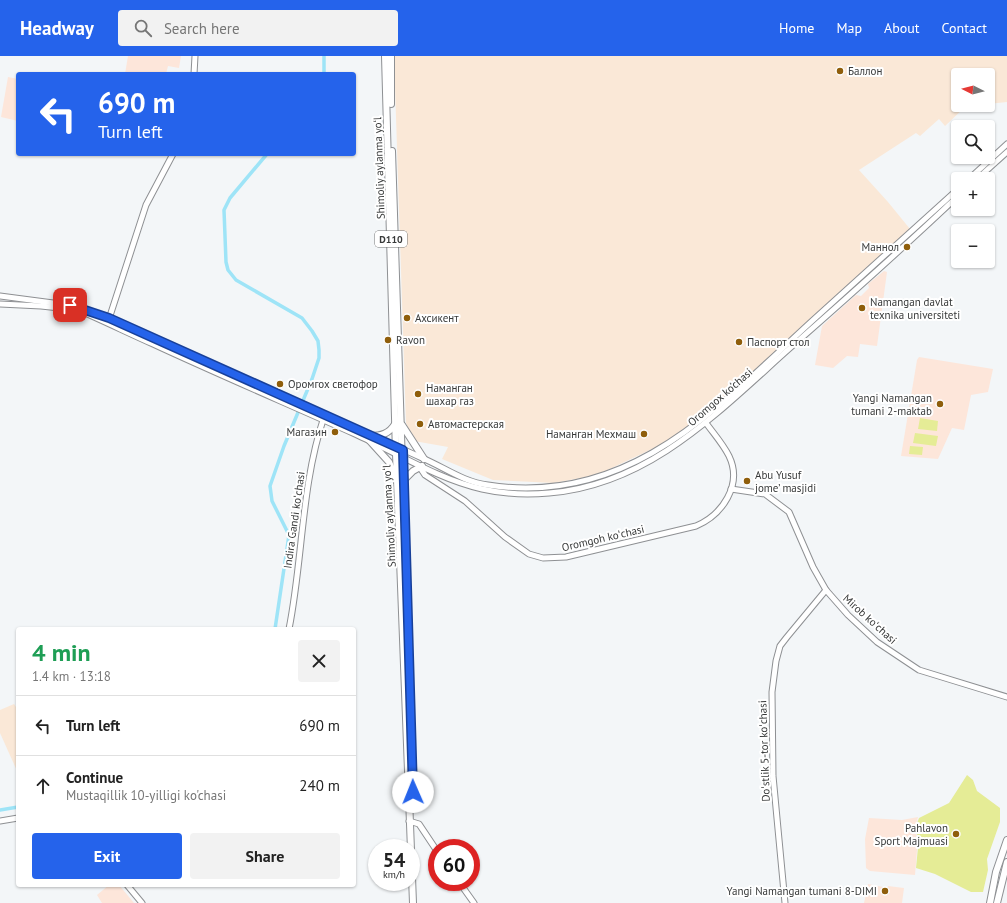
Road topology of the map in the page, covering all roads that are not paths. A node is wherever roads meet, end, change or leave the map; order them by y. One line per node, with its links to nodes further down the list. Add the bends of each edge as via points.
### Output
1 (195, 56): 3 (main road)
2 (388, 57): 17 (main road, Shimoliy aylanma yoʻl / D110)
3 (194, 72)
4 (1007, 144): 7 (main road)
5 (1007, 152): 8 (main road)
6 (173, 156): 15 (main road, via 146,205)
7 (977, 172)
8 (985, 172)
9 (951, 195): 11 (main road, Oromgox ko‘chasi)
10 (951, 202): 12 (main road, Oromgox ko‘chasi)
11 (896, 245): 12 (main road); 25 (main road, Oromgox ko‘chasi, via 720,404 680,436 642,459 576,484 541,488 486,485)
12 (900, 249): 18 (main road, Oromgox ko‘chasi)
13 (0, 296): 15 (main road, via 76,306)
14 (0, 304): 15 (main road, via 78,310)
15 (109, 321): 16 (main road)
16 (324, 418): 19 (main road); 29 (main road, Indira Gandi koʻchasi, via 304,511)
17 (399, 423): 19 (main road, via 388,433); 20 (main road, Shimoliy aylanma yoʻl / D110); 21 (main road, Shimoliy aylanma yoʻl / D110); 23 (main road)
18 (706, 424): 25 (main road, Oromgox ko‘chasi, via 637,468 574,490 531,494 496,492 468,486); 27 (main road, Oromgoh koʻchasi, via 730,458)
19 (370, 438): 20 (main road); 26 (main road)
20 (396, 450): 21 (main road); 22 (main road); 26 (main road, Shimoliy aylanma yoʻl / D110)
21 (403, 450): 22 (main road, Shimoliy aylanma yoʻl / D110); 23 (main road)
22 (403, 457): 24 (main road); 26 (main road, Shimoliy aylanma yoʻl / D110)
23 (424, 459): 25 (main road)
24 (422, 466): 25 (main road); 26 (main road); 27 (main road, Oromgoh koʻchasi, via 425,475 465,502 519,548 543,558 566,557 696,526 714,515 728,499)
25 (444, 472)
26 (401, 481): 33 (main road, Shimoliy aylanma yoʻl / D110)
27 (731, 489): 28 (main road, Mirob koʻchasi, via 765,494 789,512)
28 (826, 590): 30 (main road, Mirob koʻchasi, via 848,615 907,664); 43 (main road, Doʻstlik 5-tor koʻchasi, via 780,646 776,661 772,692 773,776)
29 (290, 627)
30 (1007, 697)
31 (16, 818): 32 (main road)
32 (0, 821)
33 (411, 821): 34 (main road, via 419,824); 40 (main road, Shimoliy aylanma yoʻl / D110); 41 (main road, Shimoliy aylanma yoʻl / D110)
34 (429, 839)
35 (1007, 840): 44 (main road, via 996,872)
36 (1007, 862): 45 (main road)
37 (129, 887): 39 (main road)
38 (465, 891): 42 (main road)
39 (142, 903)
40 (413, 903)
41 (416, 903)
42 (474, 903)
43 (785, 903)
44 (990, 903)
45 (997, 903)

